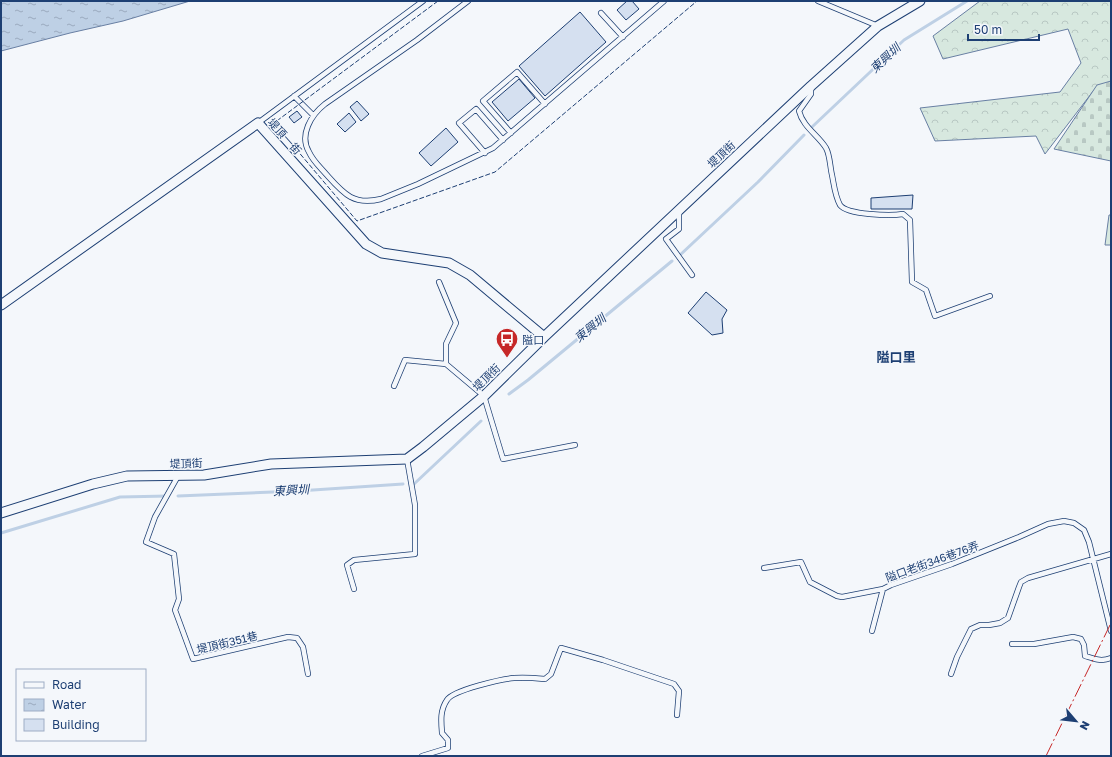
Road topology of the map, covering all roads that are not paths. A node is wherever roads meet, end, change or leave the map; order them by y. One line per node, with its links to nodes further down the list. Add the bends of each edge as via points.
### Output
1 (423, 1): 10 (lane)
2 (468, 1): 12 (lane)
3 (664, 1): 8 (lane)
4 (818, 1): 7 (lane)
5 (920, 1): 7 (street, 堤頂街)
6 (601, 13): 8 (lane)
7 (878, 26): 9 (street, 堤頂街)
8 (623, 37): 11 (lane)
9 (811, 86): 17 (street, 堤頂街); 20 (lane, via 811,94 799,111 800,118 826,149 840,205 852,212 892,216 903,214 910,220 912,282 926,290 935,316)
10 (294, 96): 12 (lane); 13 (lane)
11 (545, 104): 14 (lane); 14 (lane, via 518,72 483,101)
12 (313, 115): 16 (lane, via 306,134 308,152 340,190 351,198 364,202 381,199)
13 (258, 123): 21 (street, 堤頂一街); 22 (street, 堤頂一街, via 366,244 382,254 449,263 470,275)
14 (511, 133): 15 (lane)
15 (503, 140): 16 (lane); 16 (lane, via 476,108 459,123)
16 (485, 153)
17 (679, 211): 18 (lane, via 679,229 666,239); 22 (street, 堤頂街)
18 (692, 275)
19 (439, 282): 23 (lane, via 456,323 446,344)
20 (990, 296)
21 (1, 305)
22 (544, 337): 25 (street, 堤頂街)
23 (446, 364): 24 (lane, via 405,360); 25 (lane)
24 (394, 386)
25 (484, 396): 26 (lane, via 503,458); 27 (street, 堤頂街)
26 (575, 445)
27 (407, 459): 28 (street, 堤頂街, via 271,464 204,475); 34 (lane, via 415,505 415,554 354,560 347,565)
28 (178, 476): 29 (street, 堤頂街, via 127,476); 39 (lane, 堤頂街351巷, via 155,517 146,542 174,554 179,599 175,610 194,659 288,637 297,638 303,647)
29 (1, 513)
30 (1111, 554): 31 (lane)
31 (1093, 560): 33 (lane, 隘口老街346巷76弄, via 1084,530 1074,523 1064,521 1048,524 952,564); 36 (lane, 隘口老街346巷76弄); 40 (lane, via 1021,582 1008,618 1000,623 980,625 971,629 956,657)
32 (764, 568): 33 (lane, 隘口老街346巷76弄, via 801,562 810,582 837,596)
33 (883, 588): 35 (lane)
34 (354, 589)
35 (872, 631)
36 (1111, 631)
37 (1012, 644): 38 (lane, via 1034,644 1073,637 1081,639 1085,656 1098,660)
38 (1111, 658)
39 (308, 674)
40 (951, 674)
41 (677, 715): 42 (lane, via 679,691 674,684 561,648 551,674 545,680 527,677 490,682 447,698 441,714 442,733 448,740 448,748)
42 (422, 756)

